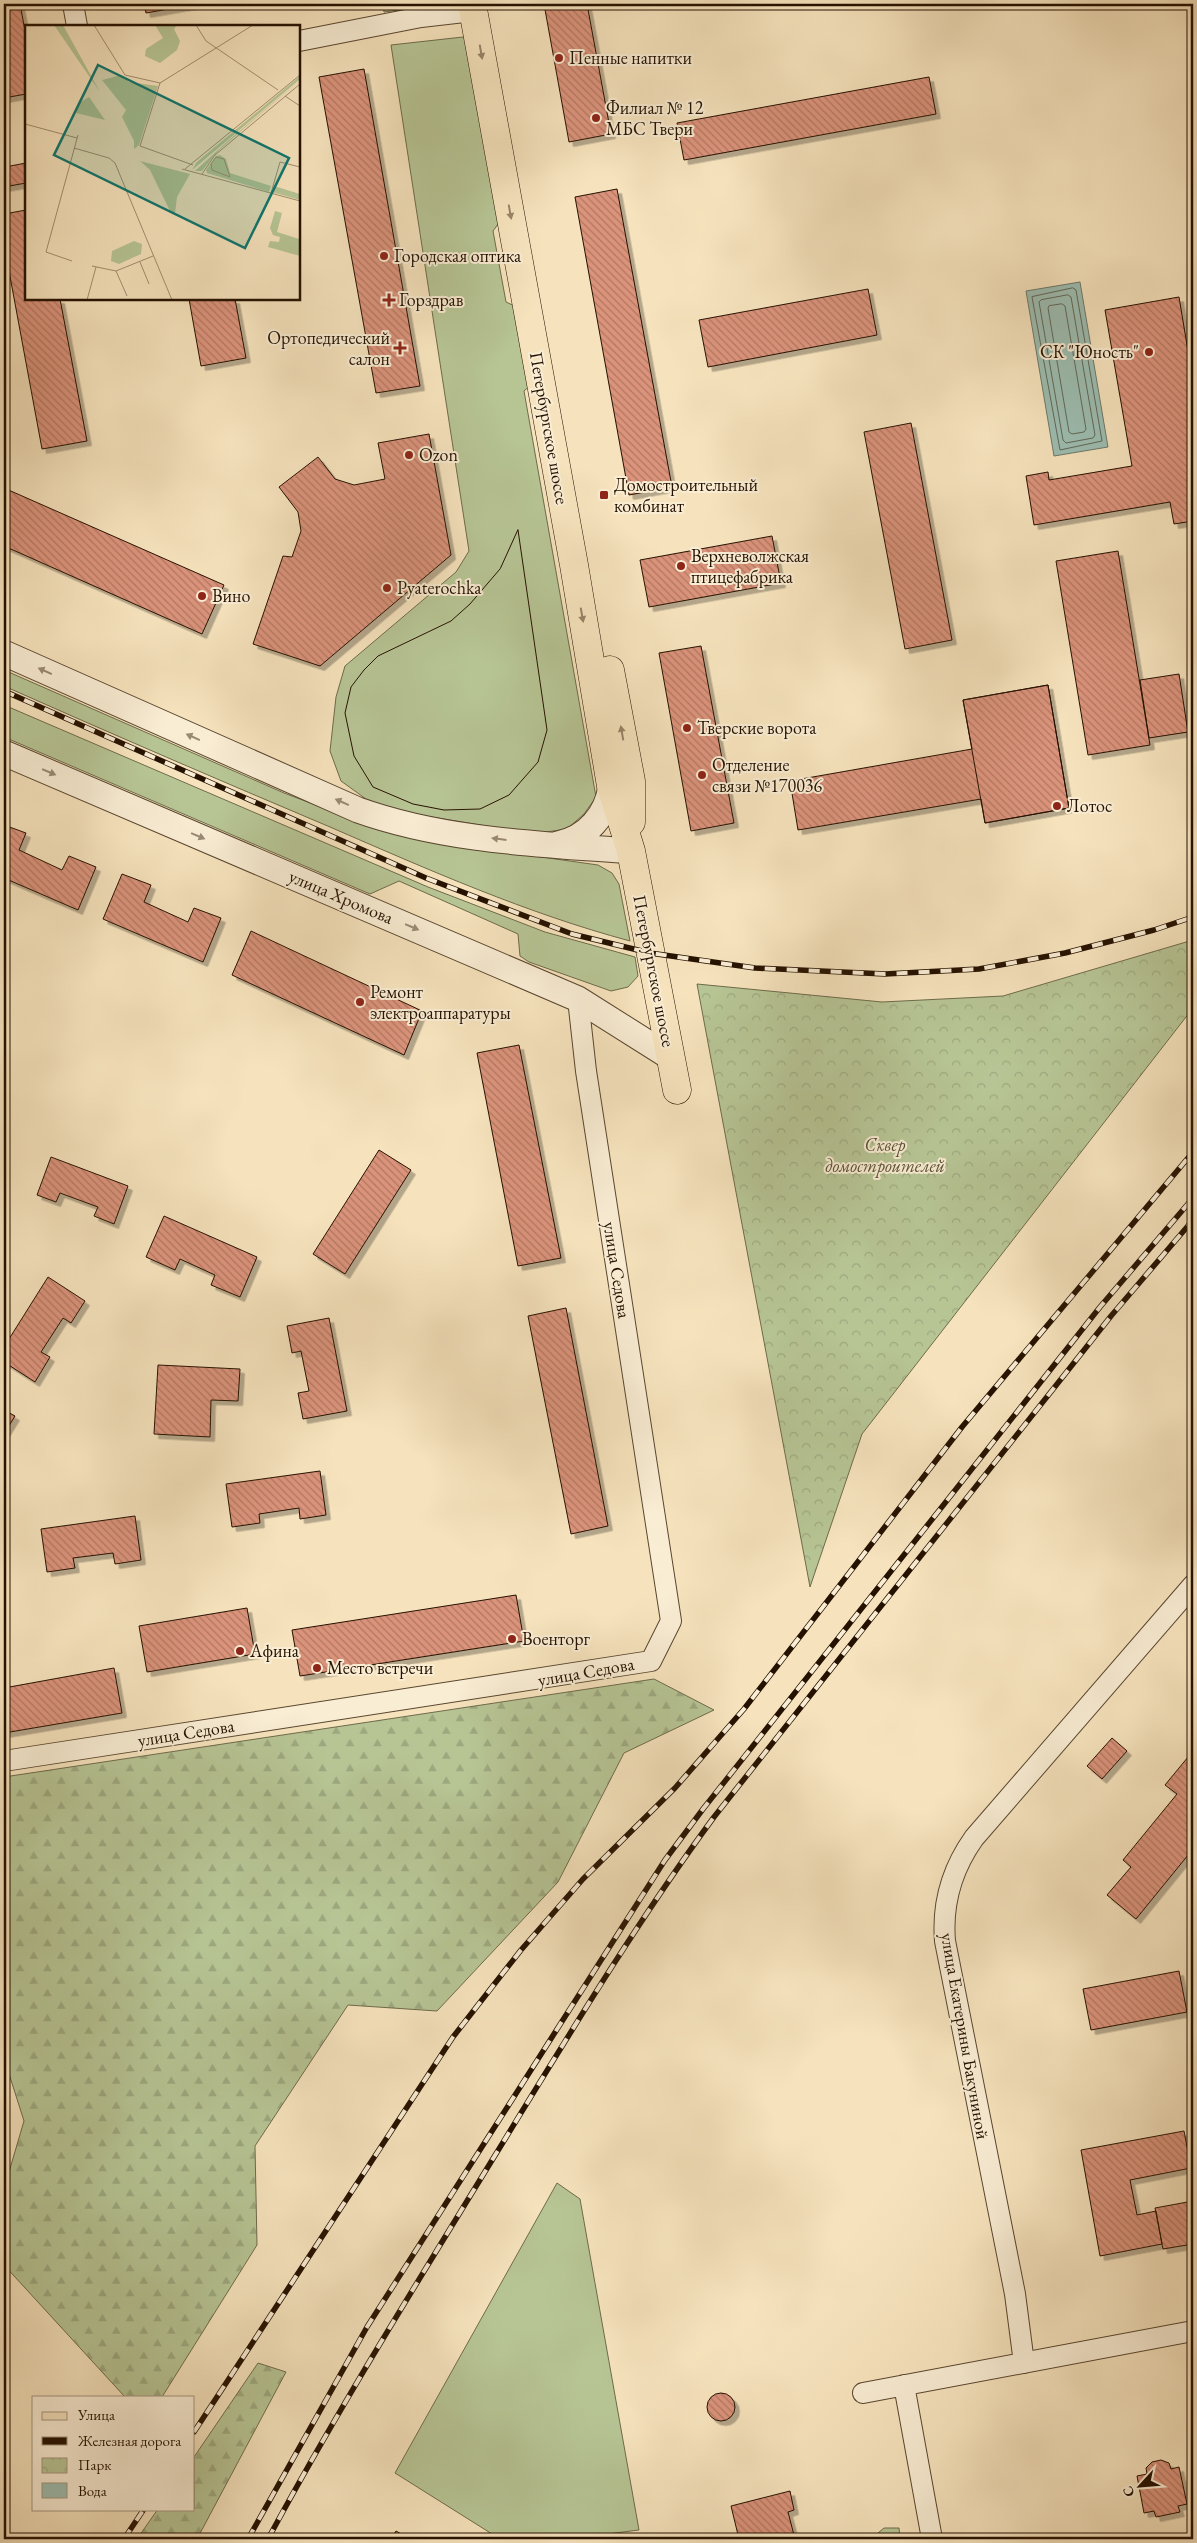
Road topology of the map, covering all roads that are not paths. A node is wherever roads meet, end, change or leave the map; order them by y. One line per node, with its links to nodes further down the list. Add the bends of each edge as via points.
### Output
1 (73, 4): 3 (street)
2 (482, 7): 4 (street); 5 (main road, Петербургское шоссе)
3 (77, 25)
4 (300, 41)
5 (579, 548): 8 (main road, Петербургское шоссе, one-way to 8); 10 (main road, Петербургское шоссе, one-way to 5, via 631,781)
6 (4, 653): 9 (street, one-way to 6, via 437,831 371,814)
7 (4, 753): 11 (street, улица Хромова, one-way to 11)
8 (611, 786): 9 (street, via 604,811 590,828 570,840); 10 (main road, Петербургское шоссе)
9 (548, 845): 10 (street)
10 (631, 851): 12 (main road, Петербургское шоссе)
11 (578, 999): 12 (street, улица Хромова); 15 (street, улица Седова, via 586,1070 671,1621 651,1660)
12 (670, 1056): 13 (main road, Петербургское шоссе)
13 (677, 1090)
14 (1193, 1585): 17 (street, улица Екатерины Бакуниной, via 974,1838 957,1866 947,1898 945,1941 1014,2294)
15 (4, 1761)
16 (1193, 2331): 17 (street)
17 (1024, 2363): 18 (street)
18 (904, 2385): 19 (street); 20 (street)
19 (863, 2393)
20 (932, 2539)

